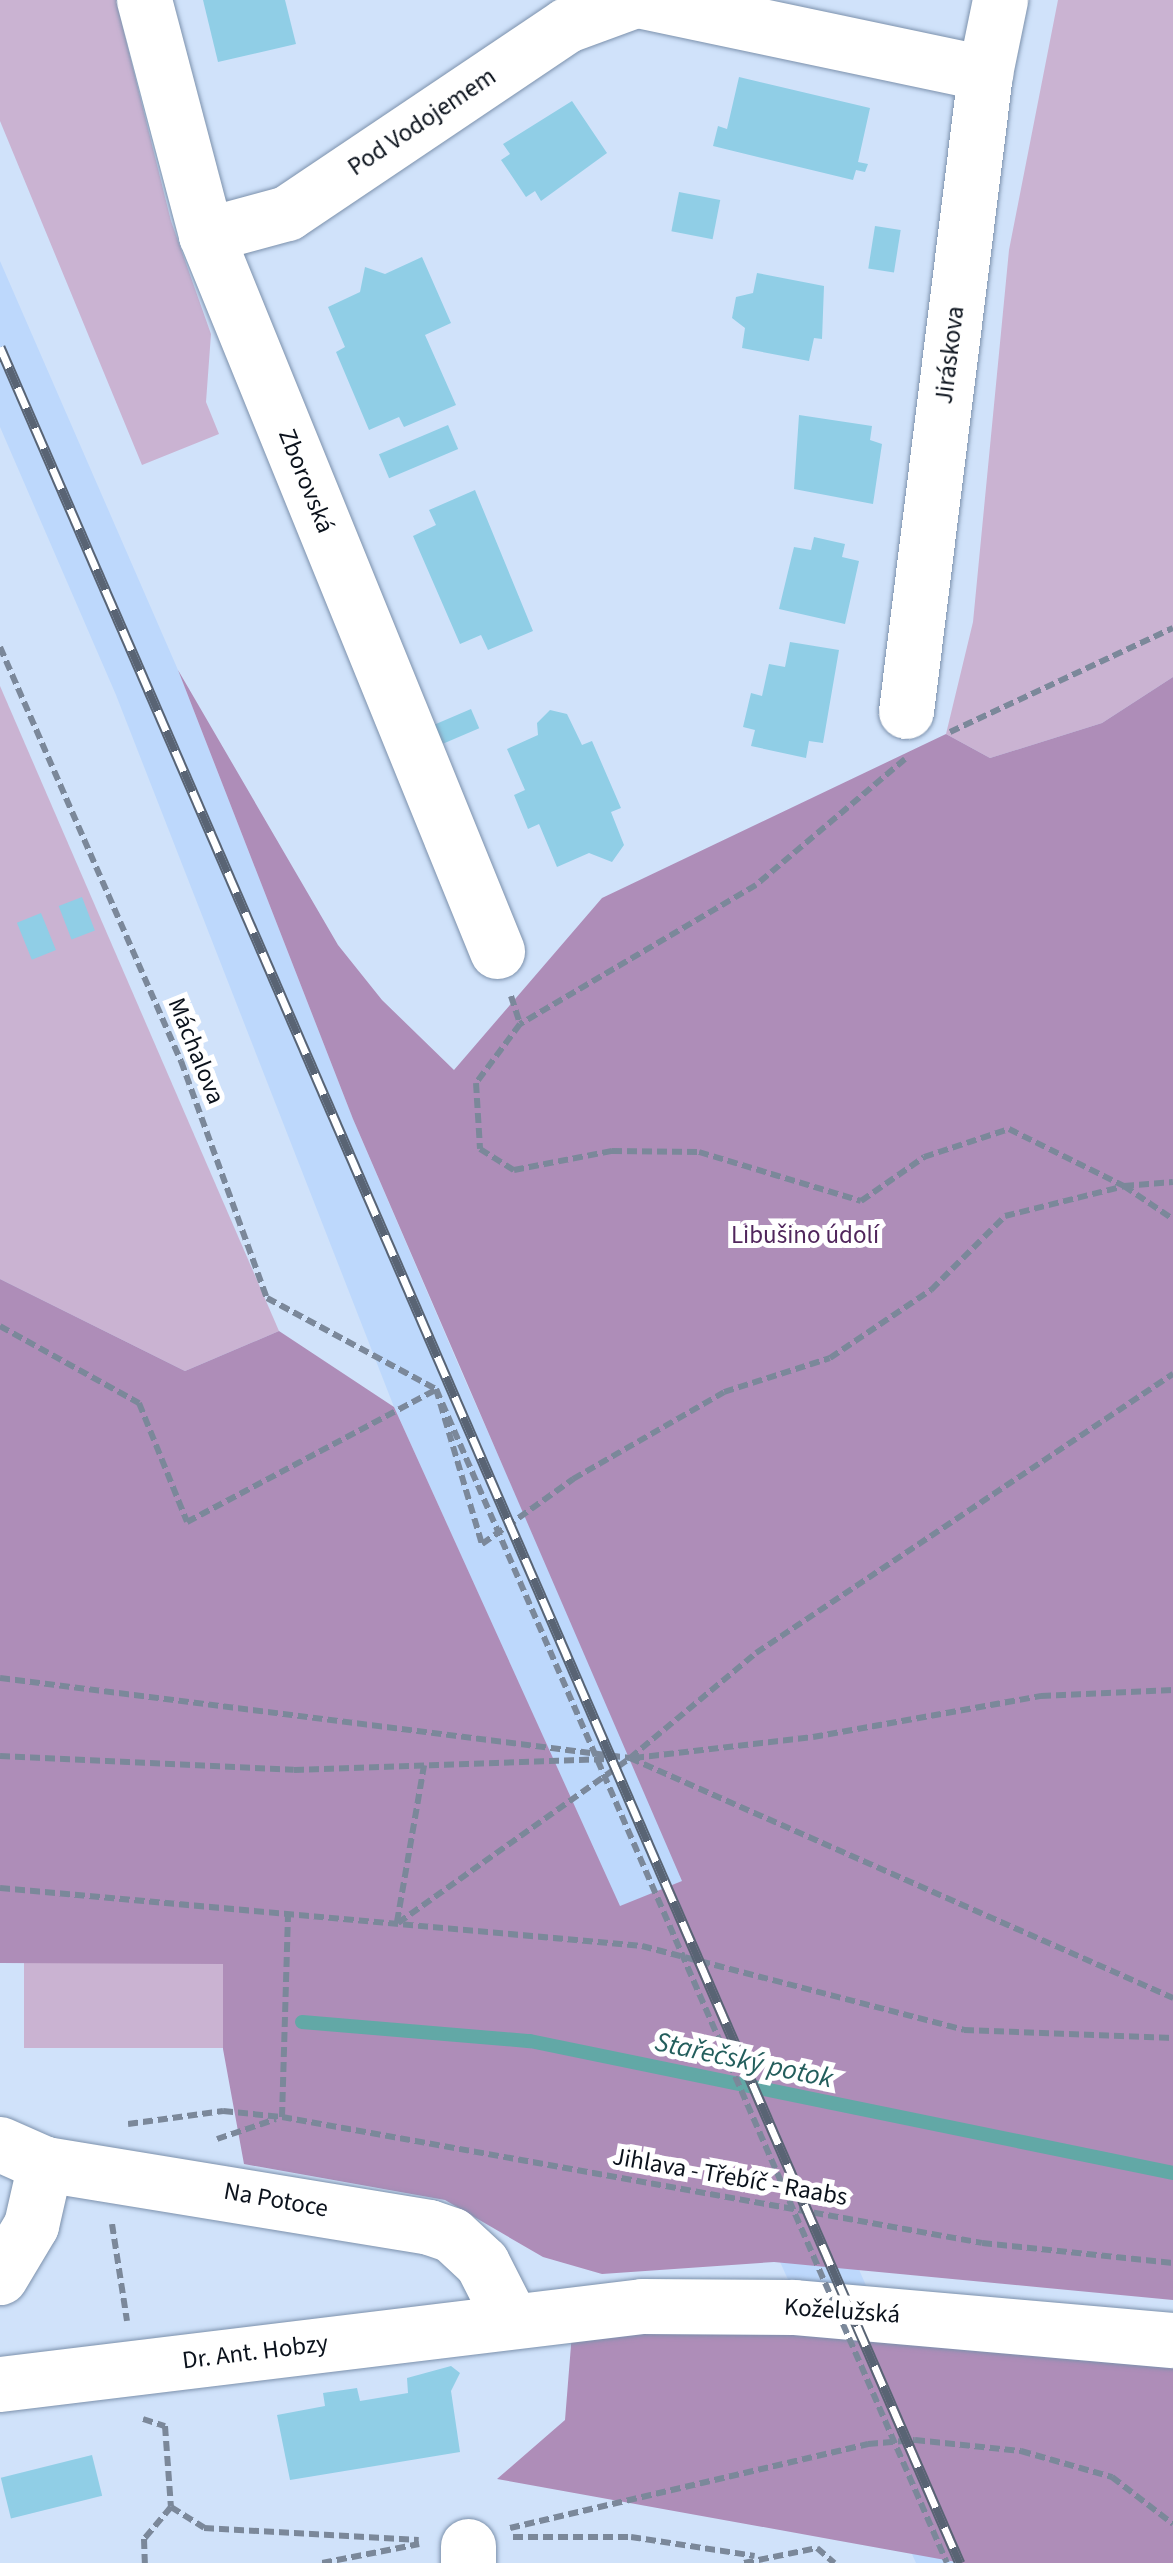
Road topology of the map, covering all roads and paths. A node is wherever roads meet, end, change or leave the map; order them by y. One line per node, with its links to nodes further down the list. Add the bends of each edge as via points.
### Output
1 (144, 0): 7 (street, Zborovská)
2 (533, 0): 6 (street)
3 (636, 0): 5 (street, Pod Vodojemem, via 771,23); 6 (street, Pod Vodojemem, via 567,26)
4 (1000, 0): 5 (street, Jiráskova)
5 (985, 73): 10 (street, Jiráskova)
6 (428, 118): 7 (street, Pod Vodojemem, via 288,213)
7 (206, 234): 11 (street, Zborovská)
8 (1173, 628): 10 (path)
9 (0, 647): 17 (path, Máchalova, via 181,1061 267,1298)
10 (918, 733): 13 (path, via 756,885 520,1024 476,1083 480,1149 514,1170 612,1151 699,1152 860,1201 924,1157 1009,1129)
11 (498, 952)
12 (1173, 1182): 13 (path)
13 (1124, 1186): 14 (path); 17 (path, via 1005,1216 932,1290 830,1358 724,1392 572,1479 482,1544)
14 (1173, 1219)
15 (0, 1326): 17 (path, via 139,1404 187,1522)
16 (1173, 1374): 21 (path, via 756,1653)
17 (436, 1389): 47 (path, bridge)
18 (0, 1678): 21 (path)
19 (1173, 1690): 21 (path, via 1041,1696 813,1737)
20 (0, 1756): 22 (path, via 294,1770)
21 (630, 1758): 22 (path); 25 (path); 26 (path)
22 (424, 1765): 25 (path)
23 (0, 1888): 24 (path)
24 (288, 1914): 25 (path); 28 (path)
25 (396, 1924): 27 (path, via 642,1946 964,2030)
26 (1173, 1998)
27 (1173, 2038)
28 (282, 2117): 29 (path, Jihlava - Třebíč - Raabs, via 223,2111); 32 (path, Jihlava - Třebíč - Raabs, via 982,2243)
29 (119, 2125)
30 (22, 2154): 33 (street, via 30,2225); 34 (street, Na Potoce, via 429,2227 452,2235 482,2263)
31 (111, 2218): 35 (path)
32 (1173, 2263)
33 (0, 2278)
34 (510, 2318): 36 (street, Koželužská, via 642,2306 776,2306); 37 (street, Dr. Ant. Hobzy)
35 (130, 2340)
36 (1173, 2340)
37 (0, 2384)
38 (165, 2426): 39 (path)
39 (171, 2506): 41 (path, via 204,2528); 43 (path, via 144,2539)
40 (1173, 2524): 41 (path, via 1112,2477 1021,2451 915,2440 868,2444)
41 (461, 2547): 42 (path, via 631,2536); 44 (path)
42 (755, 2556): 45 (path); 46 (path, via 817,2548)
43 (145, 2563)
44 (322, 2563)
45 (744, 2563)
46 (834, 2563)
47 (948, 2563)

